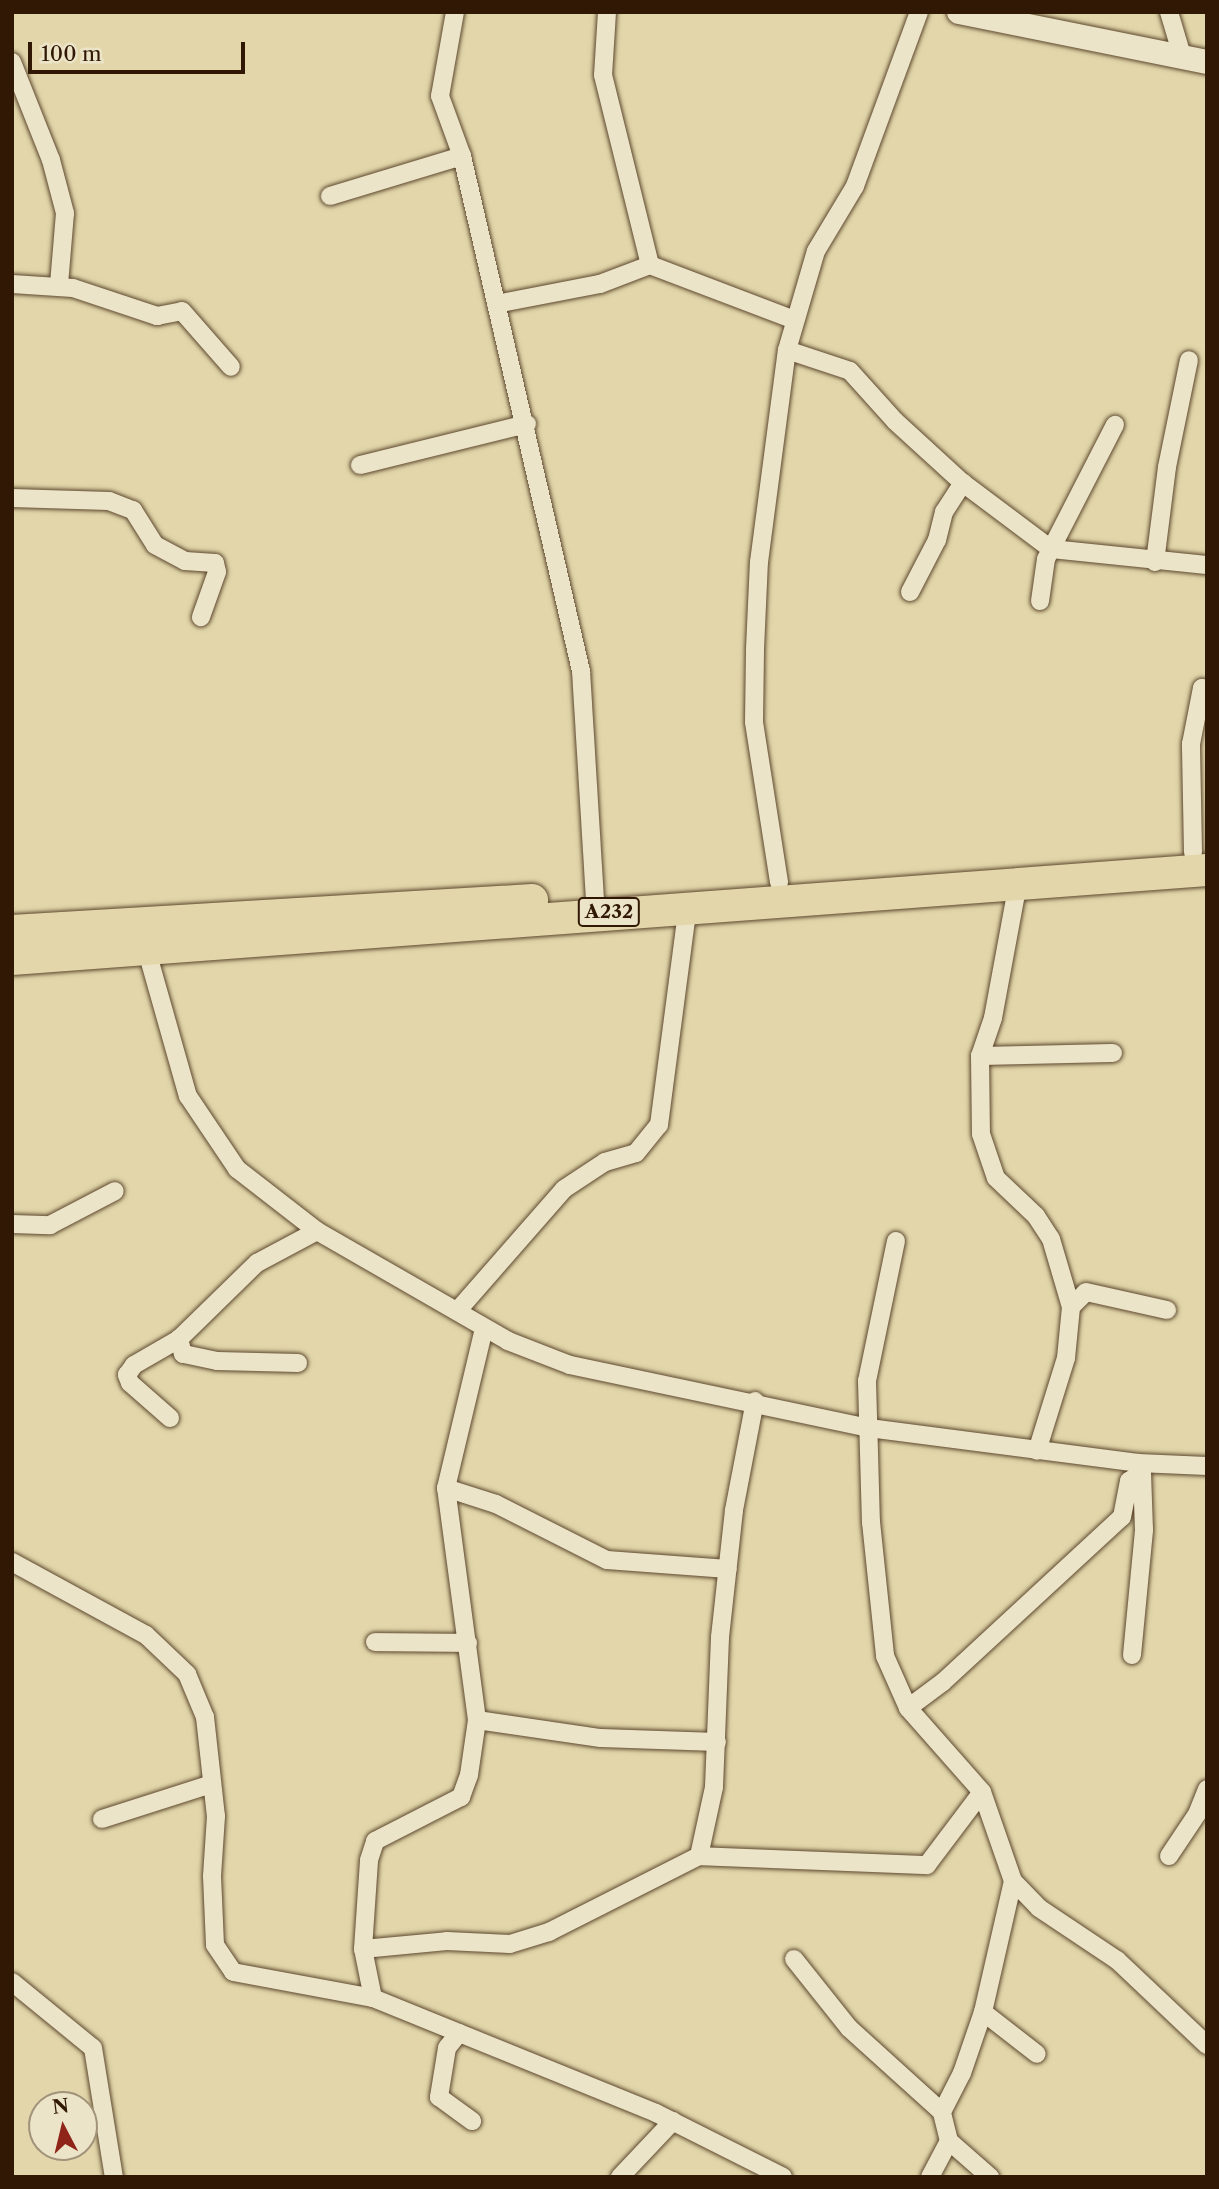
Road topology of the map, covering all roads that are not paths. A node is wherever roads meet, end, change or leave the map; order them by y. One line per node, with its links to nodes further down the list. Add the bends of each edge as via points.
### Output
1 (455, 12): 8 (street, via 440,96)
2 (607, 12): 10 (street, via 603,75)
3 (919, 12): 14 (street, via 855,186 816,251)
4 (959, 12): 6 (street)
5 (1169, 12): 6 (street)
6 (1195, 60)
7 (12, 62): 12 (street, via 51,160 65,214)
8 (462, 156): 9 (street); 13 (street)
9 (330, 196)
10 (650, 265): 13 (street, via 600,284); 14 (street)
11 (12, 284): 12 (street)
12 (59, 285): 17 (street, via 157,316 181,311)
13 (496, 303): 18 (street)
14 (795, 320): 15 (street)
15 (787, 350): 21 (street, via 850,371 895,421); 31 (street, via 759,562 755,649 754,722)
16 (1189, 360): 24 (street, via 1167,467)
17 (231, 367)
18 (527, 424): 20 (street); 33 (street, via 581,671)
19 (1115, 425): 23 (street)
20 (359, 465)
21 (963, 483): 23 (street); 26 (street, via 944,512 937,540)
22 (12, 498): 28 (street, via 109,501 133,510 155,544 185,561 215,563 217,572)
23 (1051, 549): 24 (street); 27 (street)
24 (1155, 562): 25 (street)
25 (1207, 565)
26 (910, 592)
27 (1040, 601)
28 (201, 617)
29 (1205, 686): 30 (street, via 1191,744)
30 (1202, 858): 31 (highway, A232, via 953,866); 32 (highway, A232)
31 (779, 882): 33 (highway, A232)
32 (1018, 883): 34 (highway, A232); 39 (street, via 993,1018)
33 (595, 898): 35 (highway, A232, via 411,904)
34 (688, 906): 36 (highway, A232); 45 (street, via 659,1125 636,1153 605,1162 564,1189)
35 (12, 931)
36 (146, 948): 37 (highway, A232); 42 (street, via 188,1096 237,1169)
37 (12, 959)
38 (1113, 1053): 39 (street)
39 (980, 1056): 44 (street, via 981,1134 996,1178 1036,1216 1051,1239)
40 (115, 1191): 41 (street, via 50,1225)
41 (12, 1224)
42 (317, 1231): 45 (street); 48 (street, via 257,1263)
43 (896, 1241): 52 (street, via 867,1381)
44 (1071, 1307): 46 (street, via 1086,1292); 53 (street, via 1066,1357)
45 (459, 1309): 47 (street)
46 (1167, 1310)
47 (484, 1329): 50 (street, via 570,1365); 56 (street)
48 (179, 1339): 49 (street, via 183,1354 217,1361); 51 (street, via 134,1364 127,1375 130,1383)
49 (298, 1363)
50 (755, 1401): 52 (street); 58 (street, via 744,1442)
51 (170, 1418)
52 (869, 1428): 53 (street); 62 (street, via 871,1522 885,1656)
53 (1037, 1451): 55 (street)
54 (1207, 1466): 55 (street)
55 (1140, 1467): 61 (street, via 1144,1530); 62 (street, via 1129,1482 1122,1517 943,1682)
56 (446, 1488): 58 (street, via 496,1504 607,1560); 60 (street)
57 (12, 1562): 65 (street, via 146,1635 187,1674 205,1717)
58 (728, 1569): 64 (street, via 720,1637)
59 (375, 1642): 60 (street)
60 (468, 1643): 63 (street)
61 (1132, 1655)
62 (908, 1708): 67 (street)
63 (477, 1720): 64 (street, via 601,1738); 72 (street, via 461,1797 375,1842 369,1860)
64 (718, 1742): 69 (street)
65 (212, 1784): 68 (street); 75 (street, via 216,1816 212,1924 215,1945 233,1972)
66 (1207, 1789): 70 (street, via 1197,1814)
67 (982, 1792): 69 (street, via 927,1865); 71 (street)
68 (102, 1819)
69 (699, 1856): 72 (street, via 549,1931 510,1944 447,1941)
70 (1169, 1856)
71 (1013, 1881): 76 (street); 78 (street, via 1039,1908 1117,1960)
72 (363, 1949): 75 (street)
73 (794, 1959): 80 (street, via 849,2028)
74 (12, 1982): 84 (street, via 93,2048)
75 (373, 1998): 77 (street)
76 (982, 2012): 79 (street); 80 (street, via 962,2073)
77 (459, 2033): 81 (street, via 447,2048 439,2097); 82 (street)
78 (1207, 2045)
79 (1037, 2054)
80 (942, 2112): 83 (street)
81 (472, 2121)
82 (673, 2121): 85 (street); 86 (street)
83 (949, 2141): 87 (street); 88 (street)
84 (114, 2177)
85 (620, 2177)
86 (783, 2177)
87 (930, 2177)
88 (990, 2177)

